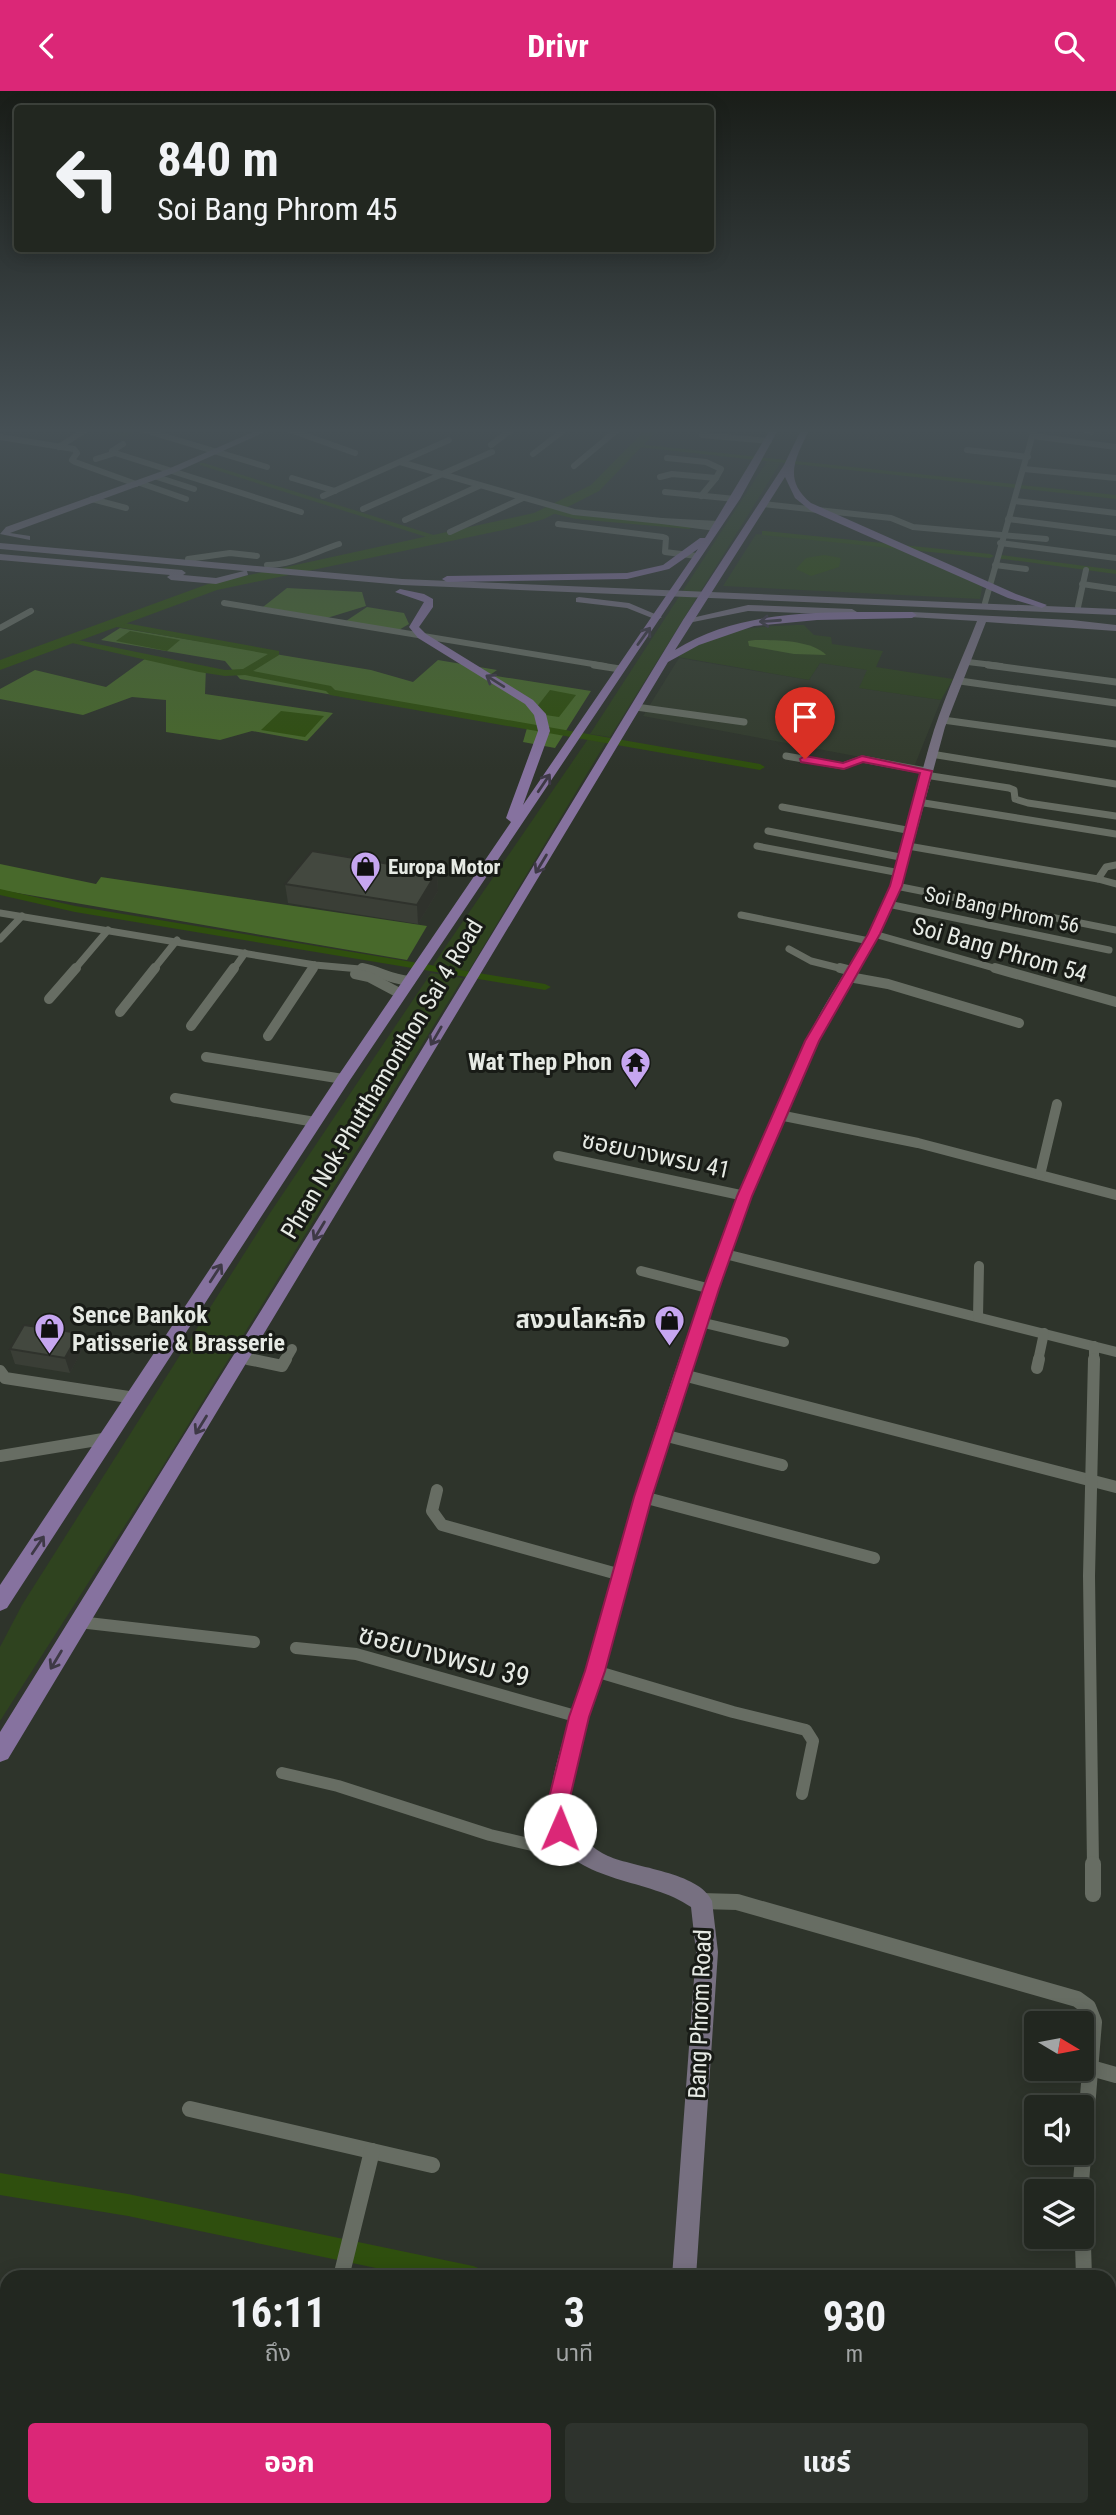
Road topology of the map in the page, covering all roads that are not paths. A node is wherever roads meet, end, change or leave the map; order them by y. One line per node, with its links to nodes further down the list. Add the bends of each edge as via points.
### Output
1 (65, 543): 10 (main road)
2 (666, 543): 11 (street, via 665,552)
3 (697, 543): 11 (main road)
4 (706, 543): 13 (main road, Phran Nok-Phutthamonthon Sai 4 Road)
5 (737, 543): 29 (main road, Phran Nok-Phutthamonthon Sai 4 Road)
6 (894, 543): 28 (main road)
7 (1000, 543): 15 (street); 19 (street)
8 (339, 544): 18 (street, via 286,565)
9 (0, 546): 10 (main road)
10 (66, 550): 16 (main road)
11 (683, 555): 13 (street); 24 (main road, via 652,572 607,579)
12 (257, 556): 16 (street, via 230,553)
13 (698, 556): 31 (main road, Phran Nok-Phutthamonthon Sai 4 Road)
14 (0, 557): 17 (main road)
15 (1116, 558)
16 (188, 561): 18 (main road); 20 (main road)
17 (99, 565): 18 (main road, via 212,581); 23 (main road)
18 (267, 565)
19 (995, 565): 21 (street); 28 (street)
20 (215, 566): 24 (main road); 30 (main road)
21 (1026, 569)
22 (1086, 570): 26 (street)
23 (260, 579): 25 (main road); 30 (main road)
24 (447, 579): 27 (main road)
25 (281, 583)
26 (1082, 584): 32 (street); 39 (street)
27 (581, 585): 31 (main road); 35 (main road, via 587,588 587,596)
28 (990, 585): 36 (main road); 41 (street)
29 (710, 586): 34 (main road, via 721,591); 48 (main road, Phran Nok-Phutthamonthon Sai 4 Road)
30 (400, 587): 33 (main road); 35 (main road); 44 (main road); 51 (main road, via 429,601 415,627)
31 (677, 587): 47 (main road, Phran Nok-Phutthamonthon Sai 4 Road)
32 (1116, 589)
33 (374, 590)
34 (807, 595): 40 (main road, via 788,603); 41 (main road)
35 (570, 600): 47 (main road, via 640,607)
36 (1042, 605): 38 (main road); 41 (main road)
37 (226, 606): 51 (street)
38 (1063, 606): 39 (main road); 45 (main road)
39 (1078, 607): 43 (main road)
40 (800, 610): 46 (main road); 48 (main road, via 748,607)
41 (984, 610): 46 (main road); 49 (main road, via 1072,623); 52 (main road, Bang Phrom Road)
42 (31, 611): 50 (street)
43 (1116, 611): 45 (main road)
44 (1027, 612): 45 (main road); 49 (main road)
45 (1101, 612)
46 (912, 615): 53 (main road, one-way to 53, via 761,621 699,639)
47 (657, 617): 54 (main road, Phran Nok-Phutthamonthon Sai 4 Road, one-way to 47)
48 (688, 620): 53 (main road, Phran Nok-Phutthamonthon Sai 4 Road)
49 (1116, 624)
50 (0, 628)
51 (422, 636): 54 (street); 71 (main road, one-way to 51, via 544,728 540,714 529,702)
52 (968, 662): 55 (main road, Bang Phrom Road); 56 (street)
53 (661, 665): 58 (main road, Phran Nok-Phutthamonthon Sai 4 Road)
54 (620, 669): 71 (main road, Phran Nok-Phutthamonthon Sai 4 Road, one-way to 54)
55 (960, 681): 57 (street); 59 (main road, Bang Phrom Road)
56 (1116, 682)
57 (1116, 703)
58 (636, 707): 60 (street); 120 (main road, Phran Nok-Phutthamonthon Sai 4 Road, one-way to 120)
59 (943, 720): 61 (street); 63 (main road, Bang Phrom Road)
60 (744, 722)
61 (1116, 744)
62 (786, 756): 63 (street, via 844,766 862,759)
63 (927, 770): 64 (street); 65 (street); 66 (main road, Bang Phrom Road); 68 (street, via 1009,787 1019,801)
64 (1116, 784)
65 (1002, 789)
66 (918, 802): 70 (street); 73 (main road, Bang Phrom Road)
67 (782, 807): 73 (street)
68 (1116, 816)
69 (768, 831): 73 (street)
70 (1116, 834)
71 (502, 844): 92 (main road, Phran Nok-Phutthamonthon Sai 4 Road)
72 (757, 846): 73 (street)
73 (904, 859): 75 (street); 77 (main road, Bang Phrom Road); 82 (street)
74 (1116, 865): 75 (street, via 1106,867)
75 (1098, 879): 76 (street)
76 (1116, 884)
77 (888, 904): 83 (main road, Bang Phrom Road); 87 (street, Soi Bang Phrom 56)
78 (0, 913): 80 (street)
79 (741, 915): 83 (street, Soi Bang Phrom 54)
80 (22, 916): 81 (street); 84 (street)
81 (108, 930): 85 (street); 93 (street)
82 (1116, 930)
83 (871, 938): 91 (main road, Bang Phrom Road); 94 (street, Soi Bang Phrom 54)
84 (0, 939)
85 (177, 940): 88 (street); 95 (street)
86 (789, 949): 91 (street)
87 (1109, 950)
88 (246, 953): 89 (street); 97 (street)
89 (316, 965): 90 (street); 98 (street)
90 (343, 968): 92 (street, via 369,977); 92 (street, via 373,970 388,979)
91 (850, 974): 96 (street); 103 (main road, Bang Phrom Road, via 812,1041)
92 (413, 976): 100 (main road, Phran Nok-Phutthamonthon Sai 4 Road)
93 (49, 999)
94 (1116, 1002)
95 (120, 1012)
96 (1019, 1023)
97 (191, 1026)
98 (268, 1036)
99 (206, 1057): 100 (street)
100 (343, 1079): 104 (main road, Phran Nok-Phutthamonthon Sai 4 Road)
101 (175, 1098): 104 (street)
102 (1057, 1104): 106 (street)
103 (779, 1115): 106 (street, via 918,1143); 108 (main road, Bang Phrom Road)
104 (315, 1122): 124 (main road, Phran Nok-Phutthamonthon Sai 4 Road, one-way to 104)
105 (558, 1156): 108 (street, ซอยบางพรม 41)
106 (1041, 1175): 107 (street)
107 (1116, 1195)
108 (745, 1196): 109 (main road, Bang Phrom Road)
109 (724, 1254): 112 (main road, Bang Phrom Road); 113 (street)
110 (979, 1266): 113 (street)
111 (641, 1271): 112 (street)
112 (711, 1289): 114 (main road, Bang Phrom Road)
113 (978, 1317): 115 (street)
114 (700, 1322): 116 (street); 123 (main road, Bang Phrom Road)
115 (1044, 1333): 117 (street); 121 (street)
116 (784, 1342)
117 (1094, 1346): 119 (street); 129 (street)
118 (292, 1349): 120 (street, via 282,1366)
119 (1116, 1352)
120 (242, 1359): 136 (main road, Phran Nok-Phutthamonthon Sai 4 Road, one-way to 136)
121 (1037, 1368)
122 (0, 1371): 124 (street, via 5,1378)
123 (683, 1375): 125 (main road, Bang Phrom Road); 129 (street)
124 (135, 1398): 126 (main road, Phran Nok-Phutthamonthon Sai 4 Road)
125 (663, 1435): 128 (street); 132 (main road, Bang Phrom Road)
126 (109, 1438): 127 (street); 135 (main road, Phran Nok-Phutthamonthon Sai 4 Road, one-way to 126)
127 (0, 1456)
128 (782, 1465)
129 (1092, 1480): 130 (street); 145 (street)
130 (1116, 1486)
131 (437, 1490): 134 (street, via 432,1511 442,1525)
132 (643, 1497): 133 (street); 134 (main road, Bang Phrom Road)
133 (874, 1558)
134 (621, 1575): 139 (main road, Bang Phrom Road)
135 (0, 1602)
136 (79, 1622): 137 (street); 141 (main road, Phran Nok-Phutthamonthon Sai 4 Road, one-way to 141)
137 (254, 1642)
138 (296, 1648): 140 (street, ซอยบางพรม 39, via 356,1654)
139 (595, 1671): 140 (main road, Bang Phrom Road); 143 (street, via 806,1730 813,1741)
140 (579, 1717): 144 (main road, Bang Phrom Road, via 558,1806 560,1829)
141 (0, 1752)
142 (282, 1773): 144 (street, via 338,1786 502,1839)
143 (802, 1794)
144 (595, 1860): 146 (main road, Bang Phrom Road, via 667,1883)
145 (1093, 1894)
146 (701, 1901): 147 (street, via 737,1902 1077,1999); 155 (main road, Bang Phrom Road, via 708,1952)
147 (1090, 2011)
148 (1094, 2069): 149 (street)
149 (1116, 2074)
150 (1090, 2081): 156 (street, via 1081,2182)
151 (190, 2109): 152 (street)
152 (372, 2151): 153 (street); 154 (street)
153 (432, 2165)
154 (343, 2270)
155 (685, 2270)
156 (1084, 2270)

